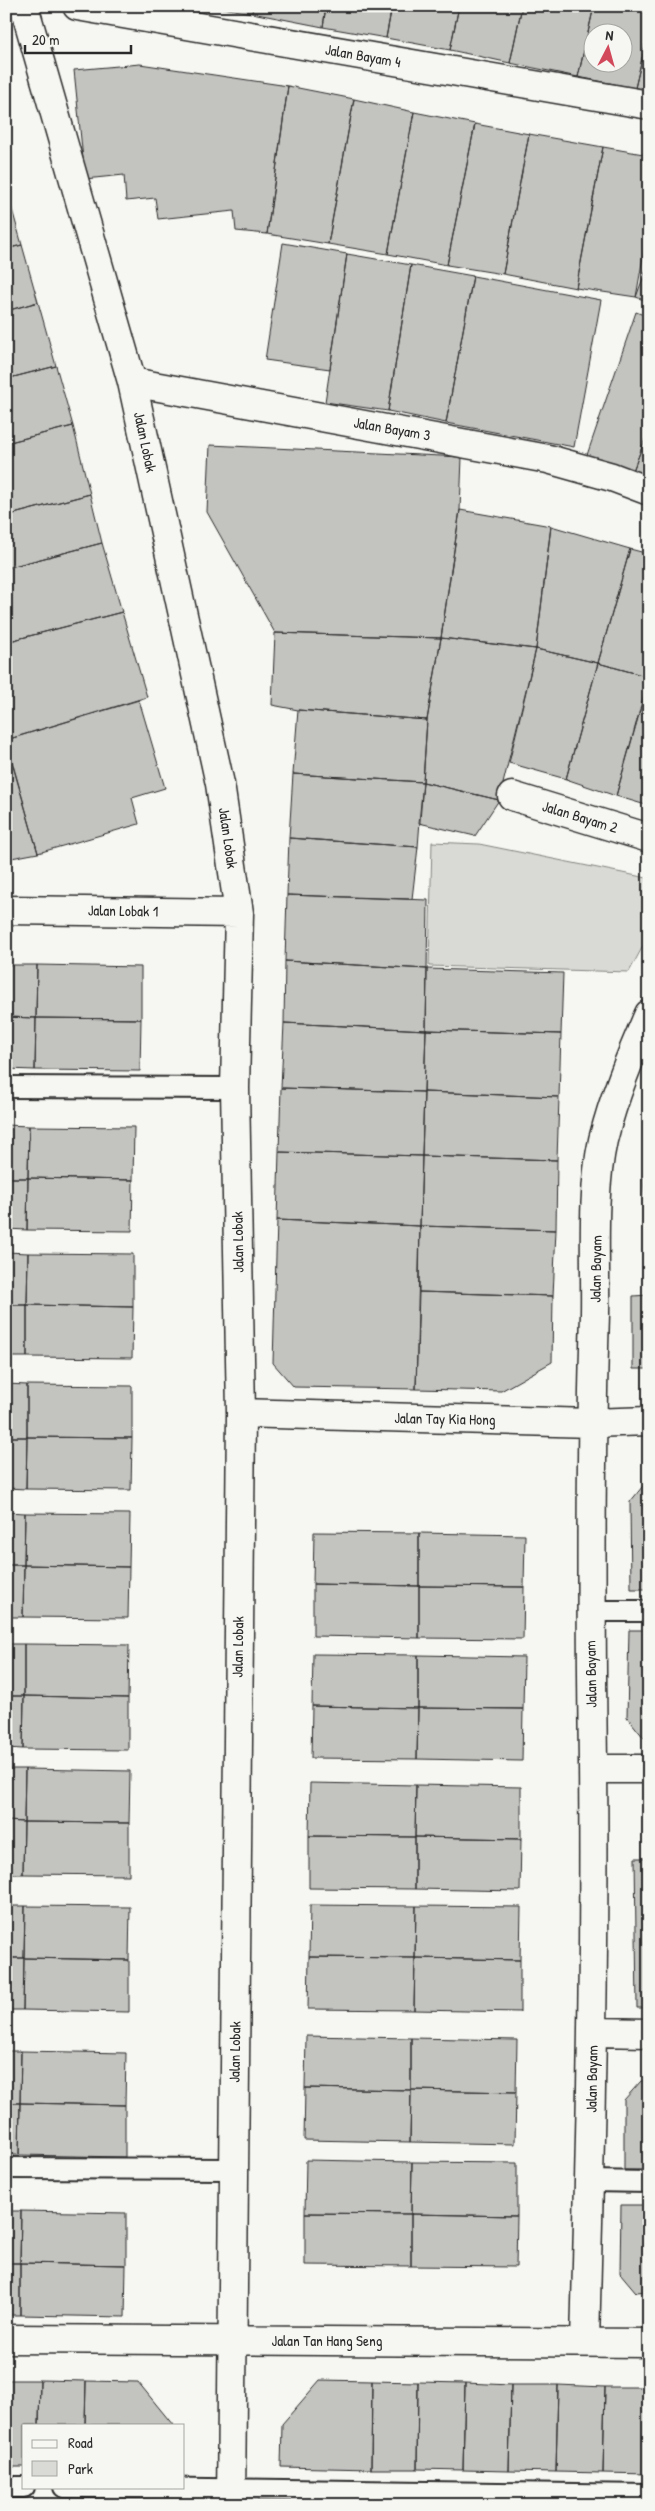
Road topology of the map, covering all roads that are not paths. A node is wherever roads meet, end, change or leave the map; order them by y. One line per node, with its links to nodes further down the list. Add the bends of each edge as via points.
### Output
1 (24, 6): 4 (street, Jalan Lobak)
2 (77, 6): 3 (street, Jalan Bayam 4)
3 (649, 105)
4 (132, 382): 5 (street, Jalan Bayam 3, via 548,459 612,477); 9 (street, Jalan Lobak, via 220,784)
5 (649, 492)
6 (512, 796): 7 (street, Jalan Bayam 2)
7 (649, 838)
8 (6, 910): 9 (street, Jalan Lobak 1)
9 (239, 913): 12 (street, Jalan Lobak)
10 (649, 1014): 15 (street, Jalan Bayam, via 620,1082 603,1142 596,1188)
11 (6, 1087): 12 (lane)
12 (235, 1088): 13 (street, Jalan Lobak)
13 (241, 1413): 15 (street, Jalan Tay Kia Hong); 23 (street, Jalan Lobak)
14 (649, 1421): 15 (street, Jalan Tay Kia Hong)
15 (591, 1423): 16 (street, Jalan Bayam)
16 (590, 1611): 17 (lane); 18 (street, Jalan Bayam)
17 (649, 1611)
18 (593, 1769): 19 (street); 20 (street, Jalan Bayam)
19 (649, 1769)
20 (593, 2032): 21 (street); 24 (street, Jalan Bayam)
21 (649, 2033)
22 (6, 2168): 23 (lane)
23 (234, 2169): 27 (street, Jalan Lobak)
24 (589, 2181): 25 (lane); 28 (street, Jalan Bayam)
25 (649, 2182)
26 (6, 2339): 27 (street, Jalan Tan Hang Seng)
27 (233, 2341): 28 (street, Jalan Tan Hang Seng); 34 (street, Jalan Lobak)
28 (585, 2342): 29 (street, Jalan Tan Hang Seng)
29 (649, 2343)
30 (6, 2486): 31 (lane)
31 (22, 2487)
32 (81, 2488): 34 (lane)
33 (649, 2495): 34 (lane)
34 (231, 2497)

